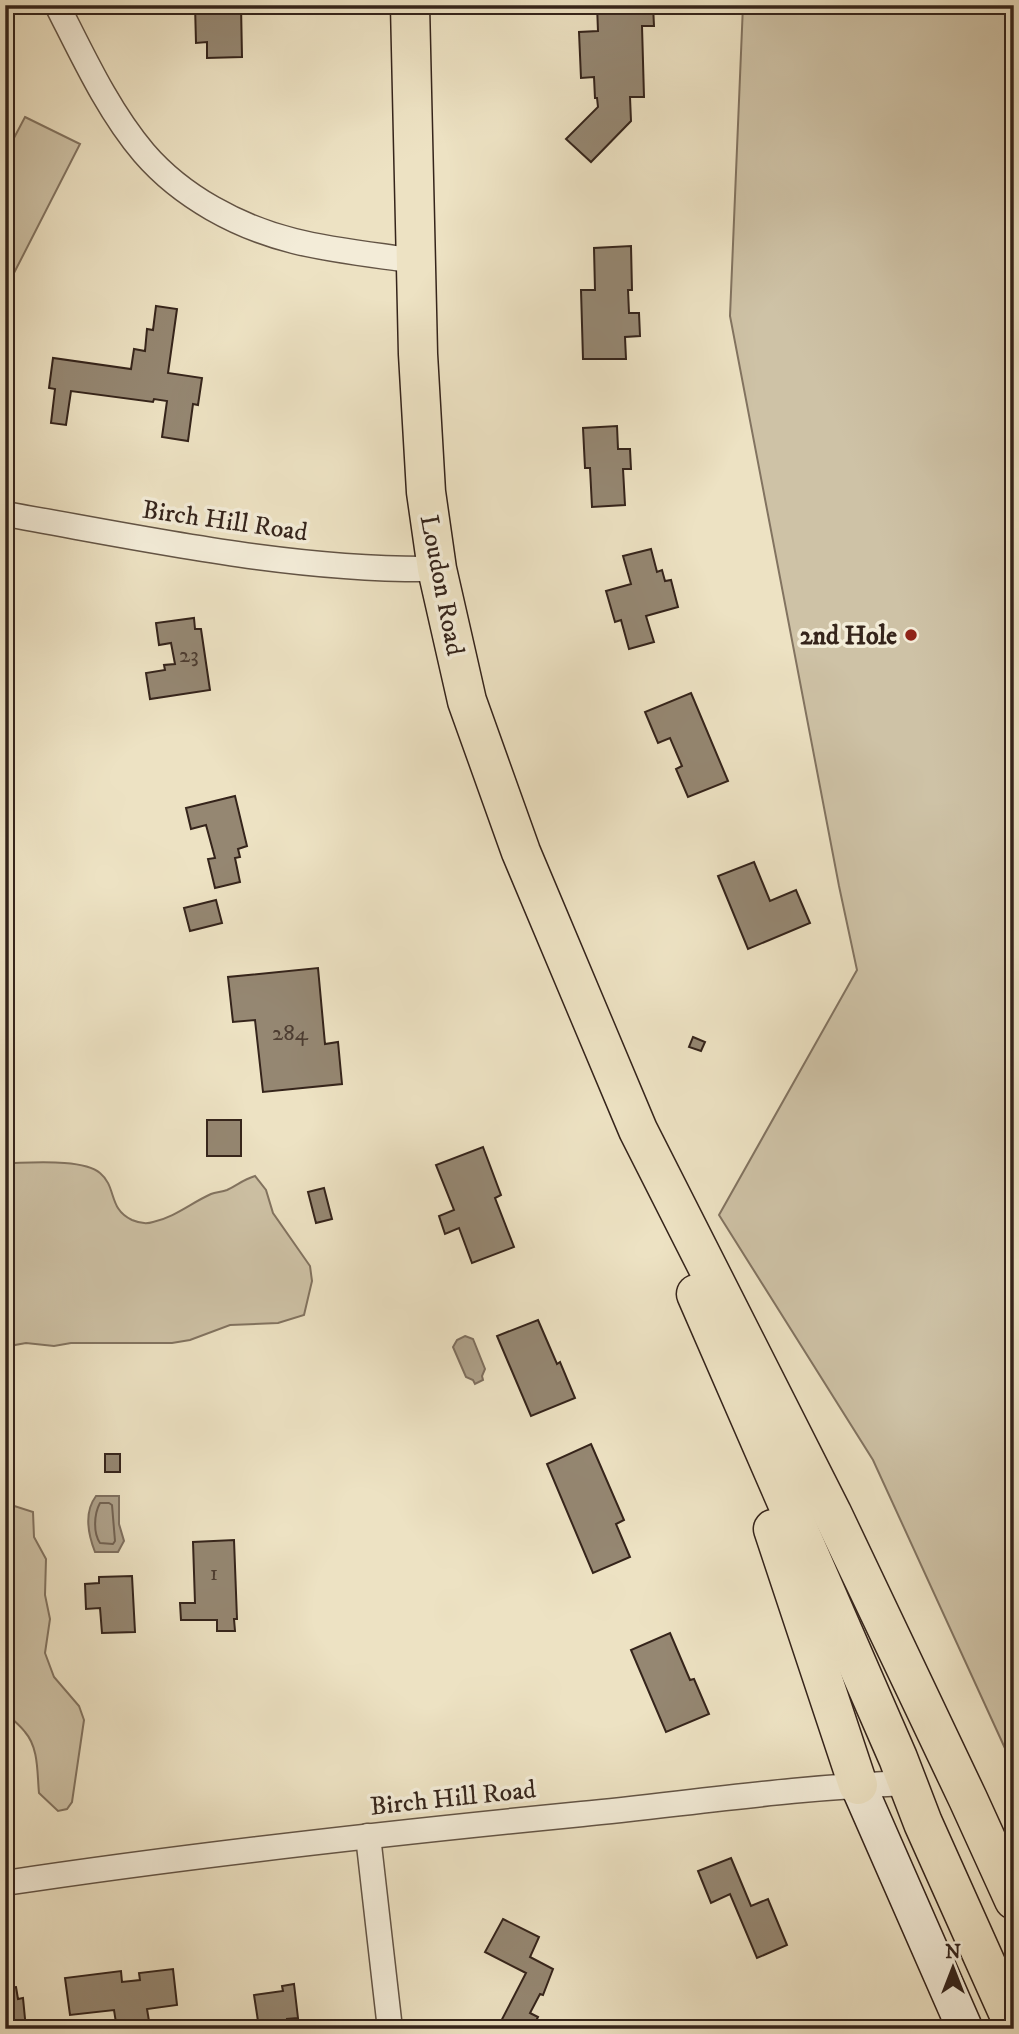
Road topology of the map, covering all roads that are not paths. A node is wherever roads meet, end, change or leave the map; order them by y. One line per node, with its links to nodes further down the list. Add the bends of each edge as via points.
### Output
1 (57, 5): 3 (street, via 132,137 181,188 244,224 293,241)
2 (410, 5): 3 (main road, Loudon Road)
3 (416, 261): 5 (main road, Loudon Road, via 426,492)
4 (5, 514): 5 (street, Birch Hill Road, via 284,561)
5 (437, 569): 6 (main road, Loudon Road, via 467,701 484,752)
6 (638, 1130): 7 (main road, via 670,1231); 12 (main road, via 832,1513)
7 (735, 1388): 8 (main road); 9 (main road, via 767,1508)
8 (908, 1783): 9 (street, Birch Hill Road); 13 (main road, via 931,1788 949,1803); 14 (main road)
9 (858, 1785): 10 (street, Birch Hill Road); 16 (main road)
10 (368, 1836): 11 (street, Birch Hill Road); 15 (street)
11 (5, 1883)
12 (1014, 1900)
13 (1014, 1917)
14 (1014, 2026)
15 (390, 2029)
16 (965, 2029)

